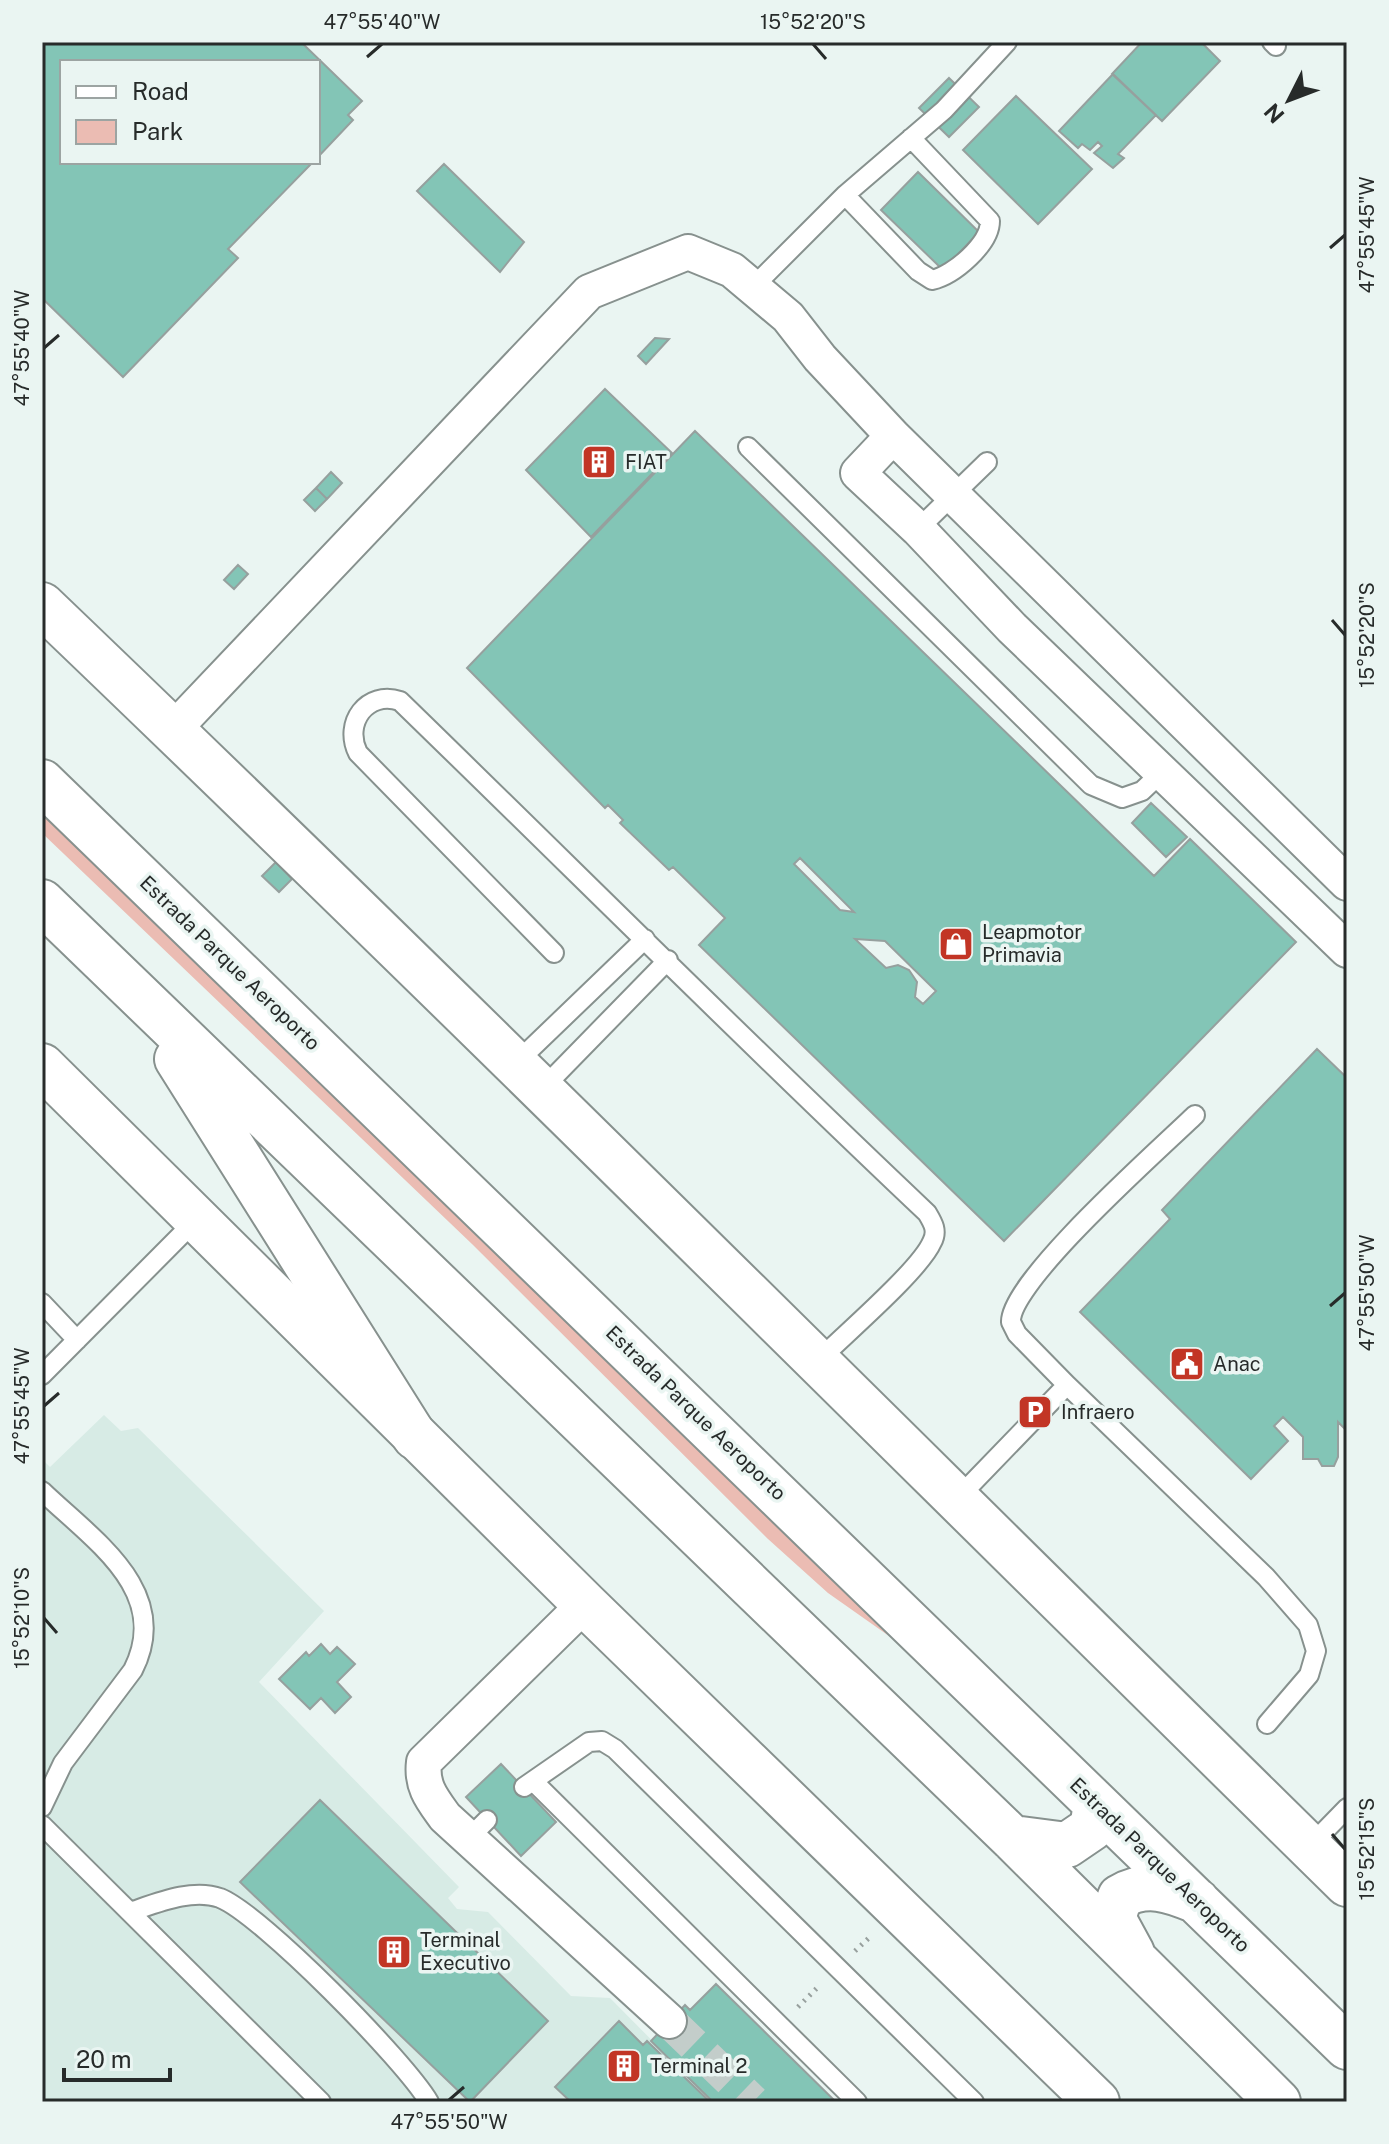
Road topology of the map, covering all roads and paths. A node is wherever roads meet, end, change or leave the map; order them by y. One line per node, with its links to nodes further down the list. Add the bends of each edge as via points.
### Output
1 (1007, 42): 2 (lane)
2 (911, 138): 3 (lane); 3 (lane, via 934,172 991,225 970,255 932,280 880,221)
3 (845, 195): 4 (lane)
4 (753, 287): 5 (street, via 788,317); 13 (street, via 732,270 688,252 589,292)
5 (893, 436): 8 (street); 9 (street, via 858,473)
6 (748, 447): 14 (lane, via 1091,785 1122,798 1142,791)
7 (987, 462): 8 (lane)
8 (952, 494): 9 (lane); 10 (street)
9 (918, 529): 12 (street)
10 (1051, 592): 12 (street); 16 (street)
11 (42, 605): 13 (main road)
12 (1012, 628): 14 (street)
13 (173, 730): 24 (main road)
14 (1162, 772): 19 (street)
15 (42, 782): 37 (main road, Estrada Parque Aeroporto)
16 (1347, 883)
17 (42, 902): 22 (main road)
18 (645, 939): 20 (lane, via 400,701 374,700 353,725 358,753); 21 (lane); 24 (lane)
19 (1347, 950)
20 (554, 953)
21 (668, 960): 24 (lane); 29 (lane, via 935,1225 922,1256)
22 (142, 1002): 32 (main road); 41 (main road)
23 (42, 1066): 26 (main road)
24 (530, 1075): 29 (main road)
25 (1195, 1115): 31 (lane, via 1057,1250 1017,1297 1011,1322 1017,1334)
26 (196, 1220): 28 (lane); 32 (main road)
27 (42, 1303): 28 (lane)
28 (77, 1340): 30 (lane)
29 (819, 1360): 34 (main road)
30 (42, 1375)
31 (1067, 1385): 34 (lane); 36 (lane, via 1266,1577 1308,1625 1316,1651 1309,1675)
32 (415, 1437): 35 (main road)
33 (42, 1491): 38 (lane, via 119,1566 138,1593 144,1633 133,1670 63,1763)
34 (955, 1501): 42 (main road)
35 (585, 1604): 47 (street, via 424,1762 422,1778 428,1794 477,1829); 53 (main road)
36 (1267, 1724)
37 (1096, 1804): 41 (main road, via 1092,1828 1067,1845); 44 (main road, Estrada Parque Aeroporto)
38 (42, 1807)
39 (1347, 1808): 42 (lane)
40 (42, 1825): 45 (lane)
41 (1012, 1838): 46 (main road)
42 (1309, 1847): 43 (main road)
43 (1347, 1884)
44 (1199, 1901): 46 (main road, via 1169,1889 1148,1888 1120,1897 1113,1918); 48 (main road, Estrada Parque Aeroporto)
45 (130, 1912): 49 (lane); 50 (lane, via 177,1897 200,1896 217,1897 245,1911 369,2031 417,2081)
46 (1138, 1964): 54 (main road)
47 (669, 2021)
48 (1347, 2047)
49 (321, 2102)
50 (429, 2102)
51 (857, 2102): 52 (lane, via 528,1784 589,1742 602,1741 615,1749)
52 (974, 2102)
53 (1097, 2102)
54 (1278, 2102)

